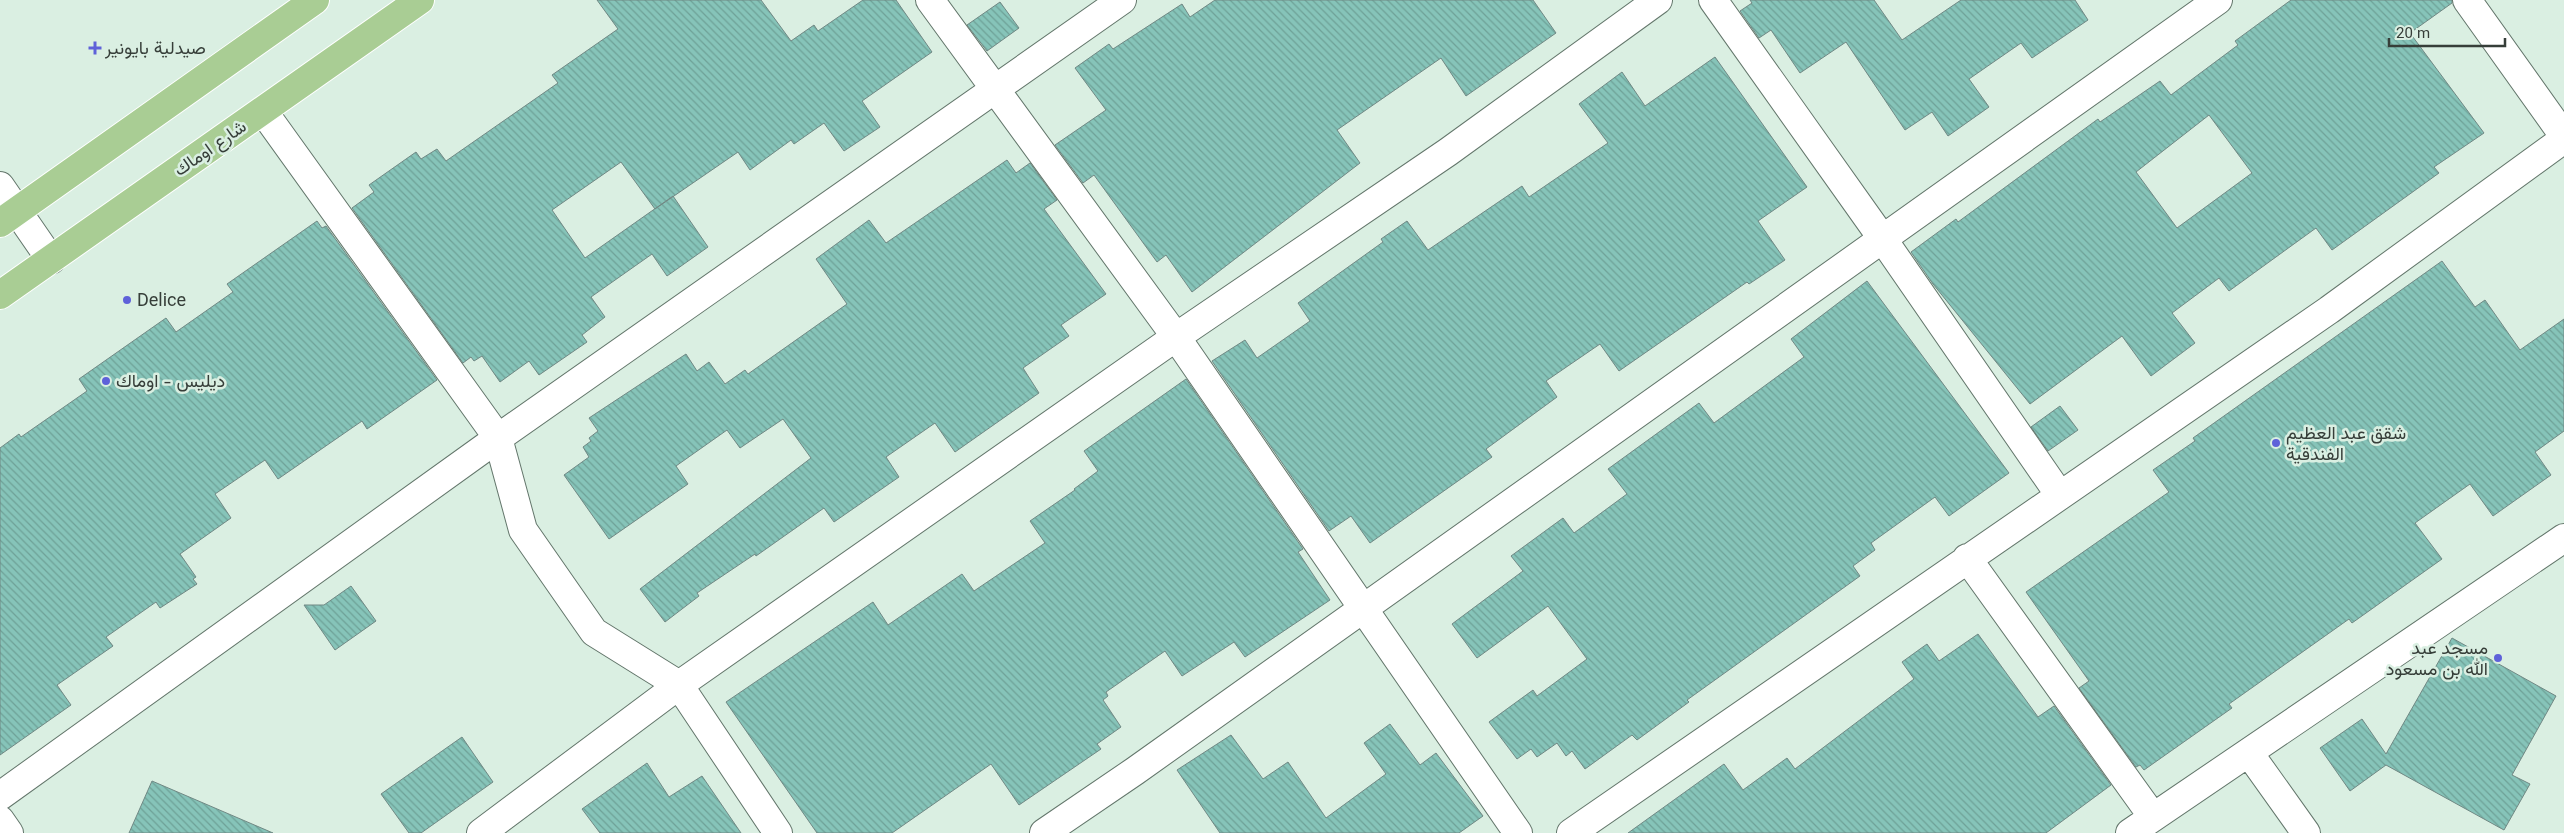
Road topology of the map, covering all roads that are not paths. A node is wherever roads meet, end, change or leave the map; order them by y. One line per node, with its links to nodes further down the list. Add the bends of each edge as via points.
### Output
1 (315, 0): 13 (main road)
2 (420, 0): 10 (main road, شارع اوماك)
3 (930, 0): 9 (street)
4 (1122, 0): 9 (street)
5 (1658, 0): 17 (street, via 1448,152)
6 (1712, 0): 14 (street)
7 (2218, 0): 14 (street)
8 (2467, 0): 11 (street)
9 (994, 88): 17 (street); 18 (street)
10 (263, 111): 15 (main road, شارع اوماك); 18 (street)
11 (2564, 137): 19 (street, via 2329,310)
12 (0, 186): 13 (street)
13 (8, 217): 15 (street)
14 (1882, 238): 19 (street); 22 (street)
15 (51, 260): 16 (main road, شارع اوماك)
16 (0, 296)
17 (1176, 337): 22 (street); 23 (street)
18 (498, 438): 23 (street, via 523,530 594,632); 25 (street)
19 (2059, 494): 21 (street)
20 (2564, 538): 24 (street)
21 (1967, 558): 26 (street); 33 (street)
22 (1362, 607): 31 (street); 32 (street)
23 (679, 685): 29 (street); 30 (street)
24 (2248, 753): 26 (street); 35 (street)
25 (0, 796)
26 (2153, 817): 34 (street)
27 (0, 820): 28 (street)
28 (9, 833)
29 (482, 833)
30 (778, 833)
31 (1044, 833)
32 (1518, 833)
33 (1571, 833)
34 (2130, 833)
35 (2306, 833)

